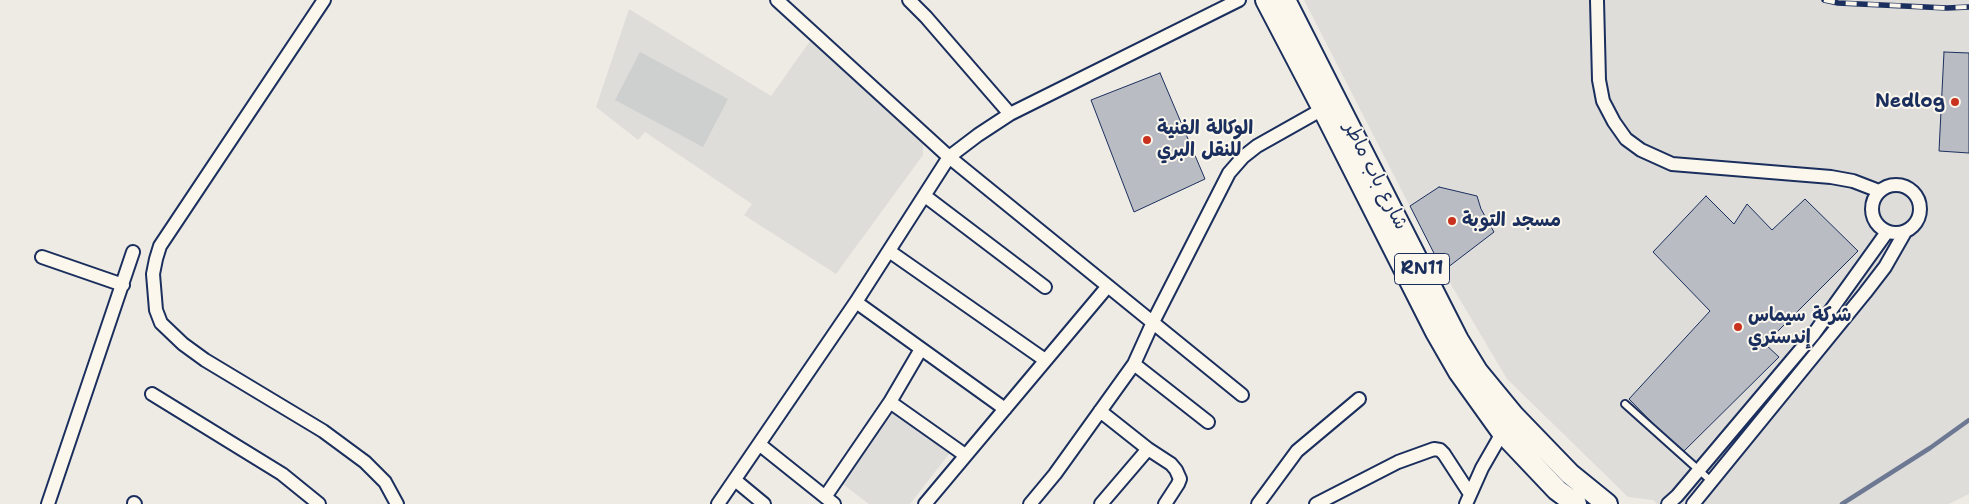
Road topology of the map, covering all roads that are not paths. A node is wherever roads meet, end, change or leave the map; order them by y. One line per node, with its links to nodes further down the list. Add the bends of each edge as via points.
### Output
1 (324, 0): 49 (street, via 160,246 153,274 156,310 160,323 190,349 323,431 365,462 385,482)
2 (777, 0): 10 (street)
3 (909, 0): 9 (street)
4 (1239, 0): 9 (street)
5 (1266, 0): 8 (main road, شارع باب ماطر / RN11)
6 (1285, 0): 8 (main road, شارع باب ماطر / RN11)
7 (1597, 0): 11 (street, via 1599,80 1603,102 1626,139 1641,150 1672,164 1831,177 1853,181)
8 (1330, 105): 22 (street, via 1257,146 1229,173); 33 (main road, شارع باب ماطر / RN11, via 1458,340 1477,371); 36 (main road, شارع باب ماطر / RN11, via 1436,332 1459,372)
9 (1010, 114): 10 (street)
10 (949, 157): 12 (street); 19 (street)
11 (1879, 192): 13 (street, via 1874,199 1872,214 1878,226); 14 (street, via 1887,186 1897,185 1914,192 1919,200 1918,219)
12 (924, 196): 15 (street); 20 (street)
13 (1886, 232): 14 (street); 35 (street, via 1813,335)
14 (1905, 232): 37 (street, via 1866,293)
15 (889, 251): 21 (street); 24 (street)
16 (133, 252): 18 (street)
17 (42, 257): 18 (street)
18 (123, 285): 47 (street)
19 (1108, 286): 22 (street); 24 (street)
20 (1046, 287)
21 (856, 302): 23 (street); 38 (street)
22 (1153, 322): 25 (street); 27 (street)
23 (921, 349): 29 (street); 31 (street)
24 (1045, 360): 31 (street)
25 (1134, 364): 32 (street); 34 (street)
26 (152, 394): 48 (street, via 282,474)
27 (1242, 395)
28 (1359, 399): 56 (street, via 1297,451)
29 (890, 402): 40 (street); 45 (street)
30 (1625, 404): 41 (lane)
31 (1005, 410): 40 (street)
32 (1100, 411): 39 (street); 53 (street)
33 (1514, 416): 36 (street); 59 (main road, شارع باب ماطر / RN11, via 1570,474)
34 (1208, 422)
35 (1739, 423): 37 (street); 41 (street)
36 (1502, 432): 44 (street); 58 (main road, شارع باب ماطر / RN11, via 1557,490)
37 (1751, 432): 43 (street)
38 (759, 444): 42 (street); 45 (street)
39 (1148, 449): 54 (street); 55 (street, via 1171,464 1180,479)
40 (965, 455): 52 (street)
41 (1698, 470): 43 (lane); 46 (street)
42 (735, 480): 50 (street); 51 (street)
43 (1711, 481): 61 (street)
44 (1468, 499): 57 (street, via 1444,454 1434,449 1398,462)
45 (830, 500)
46 (1672, 500): 60 (street)
47 (48, 504)
48 (319, 504)
49 (397, 504)
50 (718, 504)
51 (764, 504)
52 (925, 504)
53 (1030, 504)
54 (1101, 504)
55 (1165, 504)
56 (1258, 504)
57 (1316, 504)
58 (1576, 504)
59 (1607, 504)
60 (1688, 504)
61 (1693, 504)

